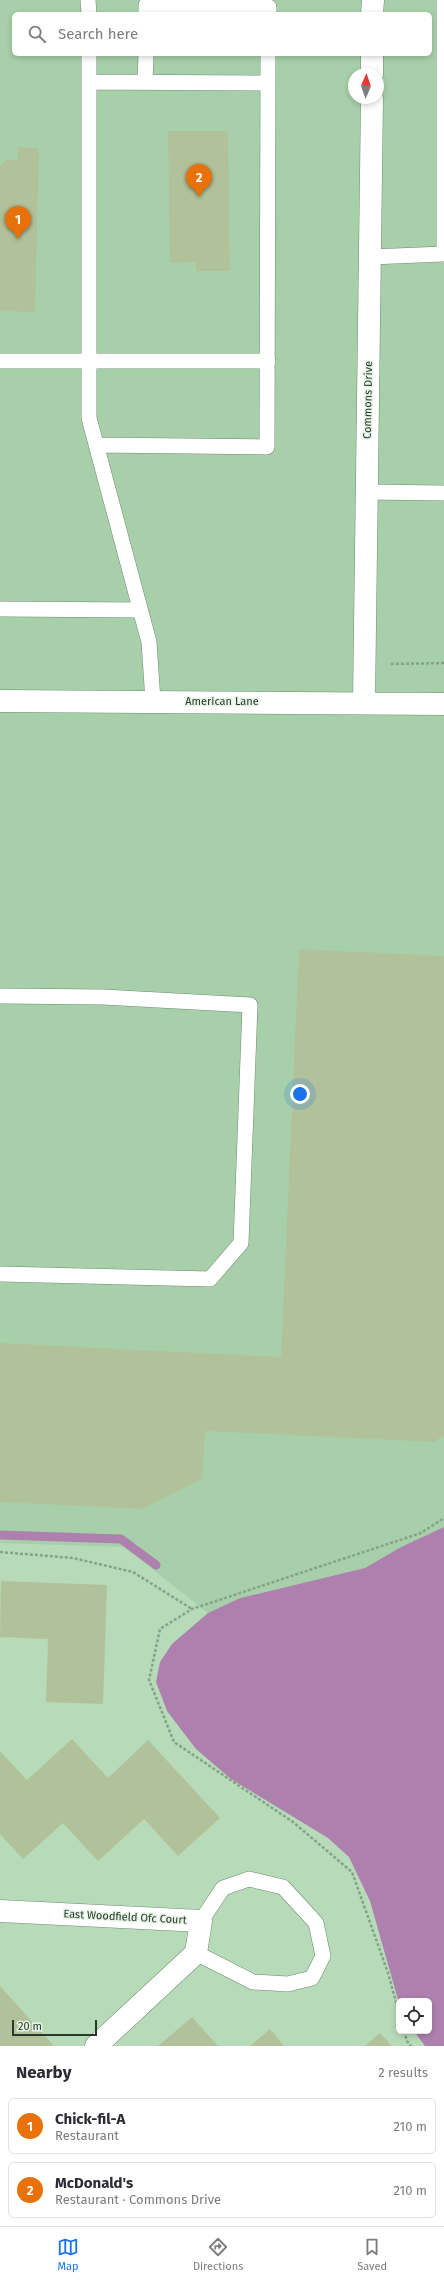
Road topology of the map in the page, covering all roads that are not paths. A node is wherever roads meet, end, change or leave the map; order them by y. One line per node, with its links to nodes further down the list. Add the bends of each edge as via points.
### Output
1 (88, 0): 4 (lane)
2 (373, 0): 7 (street)
3 (444, 0): 17 (lane)
4 (88, 12)
5 (146, 12): 6 (lane, via 146,5 269,7)
6 (269, 12)
7 (372, 12)
8 (89, 56): 13 (lane)
9 (146, 56): 14 (lane)
10 (268, 56): 15 (lane)
11 (372, 56): 12 (street)
12 (372, 68)
13 (89, 82): 14 (lane); 21 (lane)
14 (145, 82): 15 (lane)
15 (267, 83): 20 (lane)
16 (372, 104): 18 (street, Commons Drive)
17 (444, 254): 18 (lane)
18 (370, 257): 23 (street, Commons Drive)
19 (0, 361): 21 (lane)
20 (268, 361): 21 (lane); 22 (lane, via 267,447)
21 (89, 362): 22 (lane, via 89,418)
22 (96, 445): 26 (lane)
23 (367, 492): 24 (lane); 29 (street, Commons Drive)
24 (444, 493)
25 (0, 609): 26 (lane)
26 (140, 610): 28 (lane, via 150,642)
27 (0, 701): 28 (street, American Lane)
28 (153, 701): 29 (street, American Lane)
29 (364, 702): 30 (street, American Lane)
30 (444, 704)
31 (0, 996): 32 (lane, via 103,997 250,1005 241,1243 210,1279)
32 (0, 1274)
33 (0, 1911): 34 (street, East Woodfield Ofc Court)
34 (201, 1921): 35 (street, East Woodfield Ofc Court); 35 (lane, via 223,1888 249,1879 283,1887 316,1924 323,1956 312,1978 288,1984 253,1982)
35 (196, 1954): 36 (street)
36 (96, 2046)

